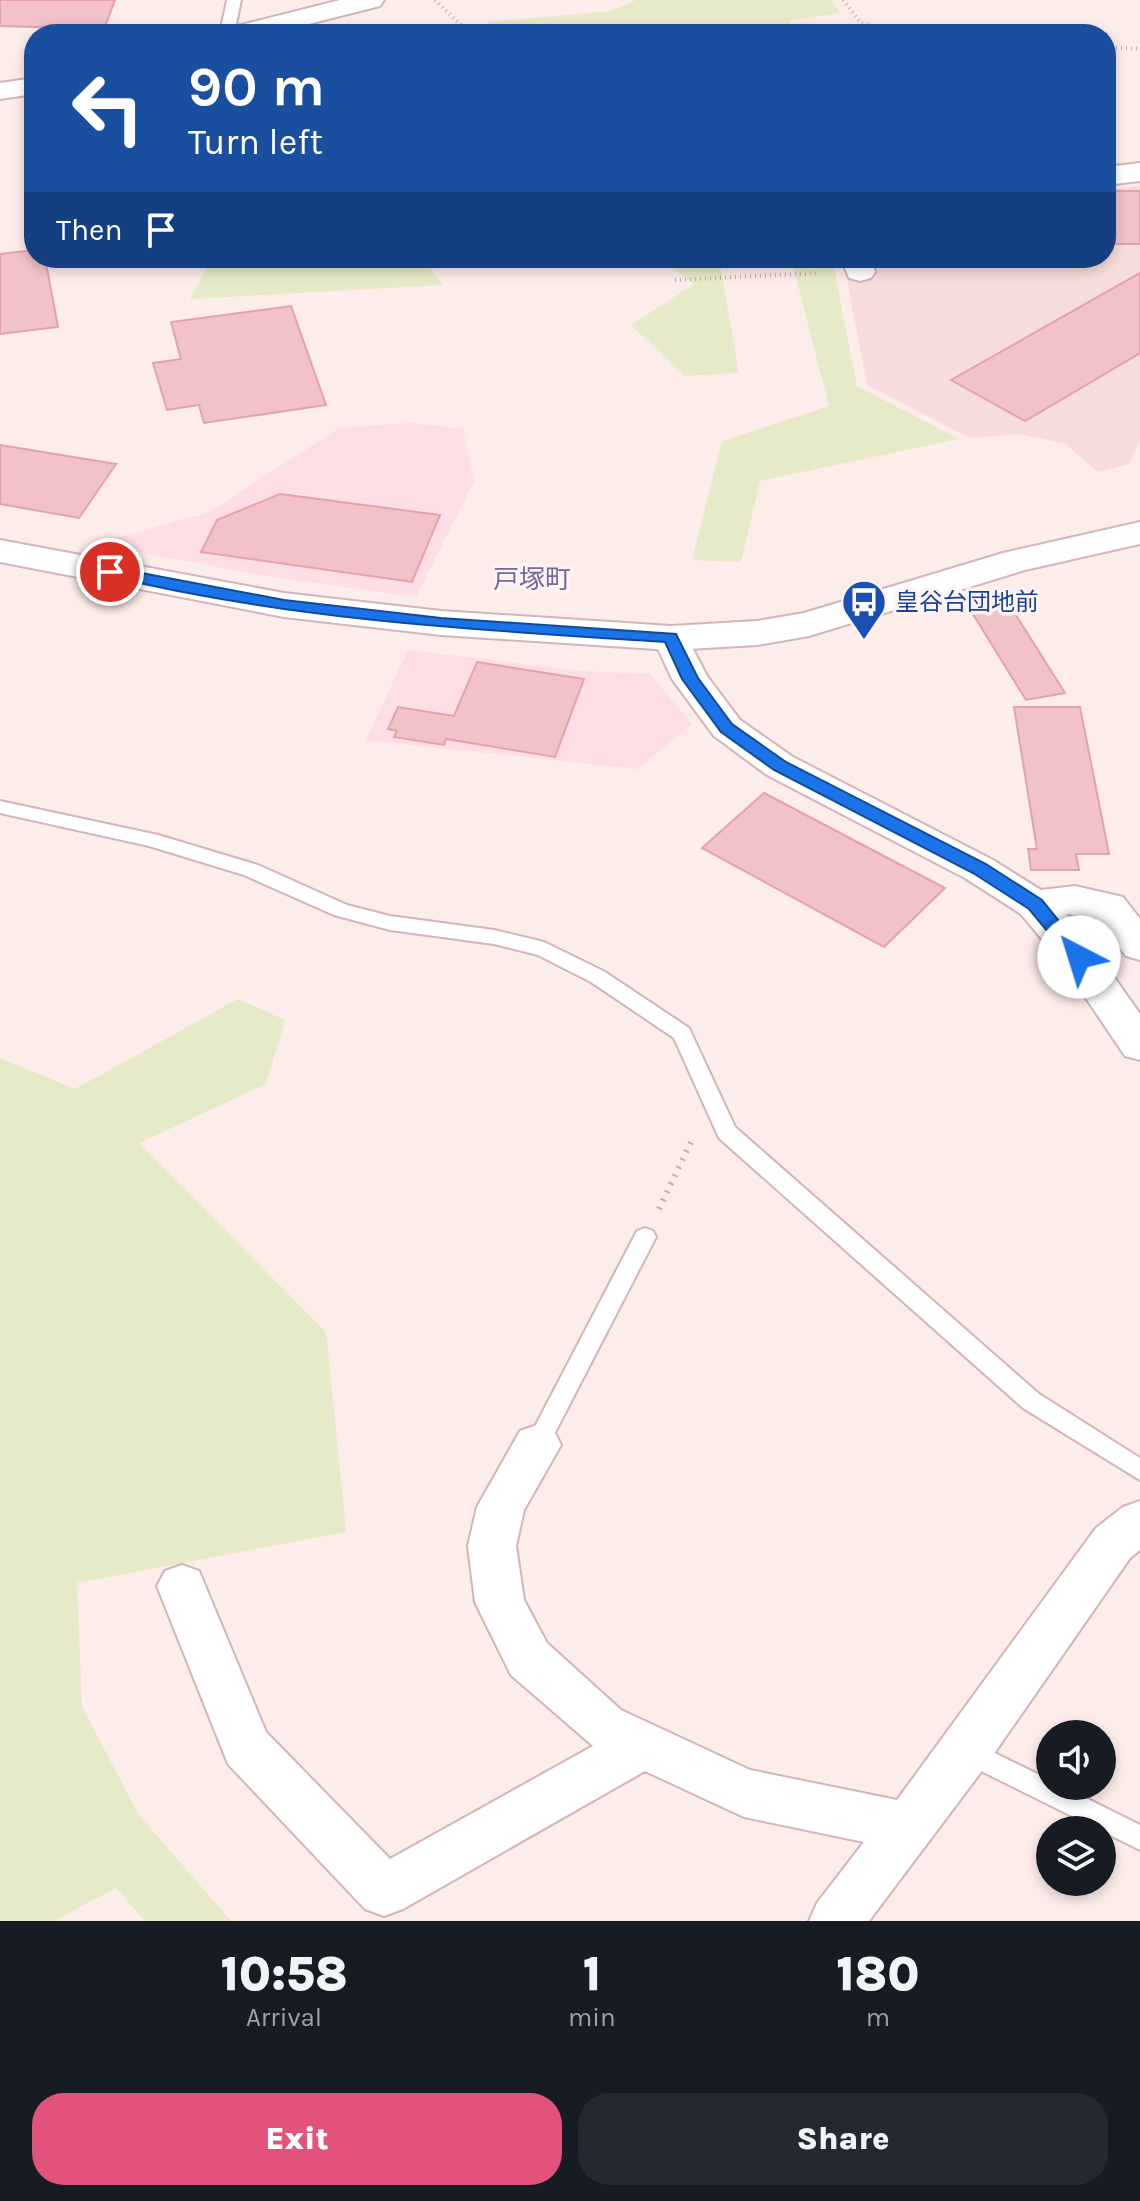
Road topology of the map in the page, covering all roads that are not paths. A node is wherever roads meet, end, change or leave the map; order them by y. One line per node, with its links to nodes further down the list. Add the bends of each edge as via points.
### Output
1 (234, 0): 3 (lane)
2 (371, 0): 4 (street)
3 (229, 24)
4 (277, 24)
5 (24, 87): 6 (street)
6 (0, 91)
7 (1140, 172): 8 (street)
8 (1116, 175)
9 (1139, 532): 11 (street, via 1016,561 809,624)
10 (0, 551): 11 (street, via 284,605 441,623)
11 (671, 638): 13 (street, via 690,679 727,728 780,766 979,869)
12 (0, 807): 18 (lane, via 208,857 365,917 544,949 598,977 682,1033 727,1132 1031,1401)
13 (1035, 904): 14 (street, via 1075,900 1109,907); 15 (street)
14 (1140, 946)
15 (1140, 1045)
16 (645, 1237): 17 (lane)
17 (537, 1445): 21 (street, via 501,1507 492,1546 500,1602 529,1659 603,1726)
18 (1140, 1470)
19 (1140, 1521): 22 (street, via 1113,1543)
20 (182, 1586): 21 (street, via 246,1747 384,1891)
21 (643, 1745): 23 (street, via 744,1793)
22 (966, 1751): 23 (street); 24 (lane)
23 (907, 1827): 25 (street)
24 (1140, 1838)
25 (836, 1921)

